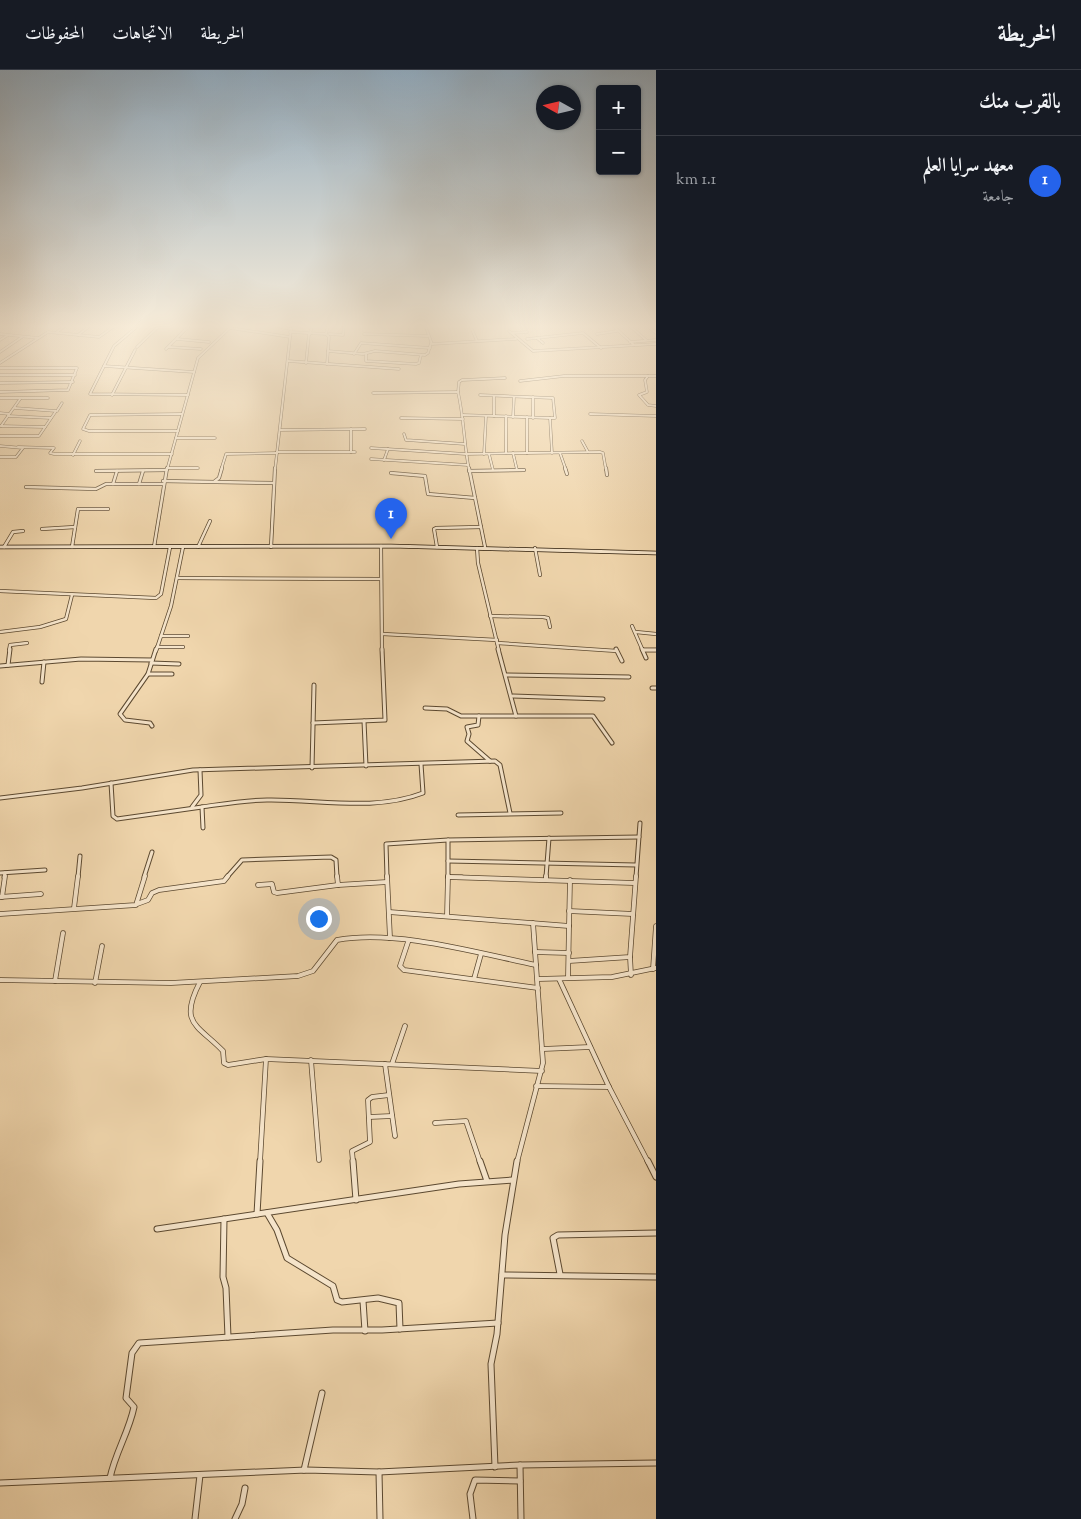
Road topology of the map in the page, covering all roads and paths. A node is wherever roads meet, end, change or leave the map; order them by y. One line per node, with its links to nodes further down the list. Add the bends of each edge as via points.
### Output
1 (458, 392): 22 (street)
2 (91, 393): 7 (street)
3 (284, 393): 40 (street)
4 (373, 393): 5 (street)
5 (405, 393)
6 (645, 393): 17 (street, via 639,395 648,405)
7 (112, 395): 8 (street)
8 (188, 395): 21 (street)
9 (480, 395): 10 (street)
10 (494, 396): 11 (street); 26 (street)
11 (514, 397): 12 (street); 29 (street)
12 (532, 397): 33 (street); 34 (street, via 553,398 555,418)
13 (0, 398): 14 (street)
14 (20, 398): 15 (street); 18 (street)
15 (48, 398)
16 (62, 403): 19 (street)
17 (656, 406)
18 (15, 408): 19 (street); 24 (street)
19 (56, 411): 31 (street)
20 (0, 413): 24 (street)
21 (183, 414): 41 (street); 41 (street, via 92,414 83,429)
22 (463, 414): 25 (street); 35 (street)
23 (590, 414): 28 (street)
24 (9, 415): 31 (street); 36 (street)
25 (486, 416): 26 (street); 64 (street)
26 (494, 416): 27 (street)
27 (506, 416): 29 (street); 57 (street)
28 (656, 416)
29 (513, 417): 30 (street)
30 (527, 417): 33 (street); 59 (street)
31 (51, 418): 37 (street)
32 (401, 418): 35 (street)
33 (533, 418): 34 (street)
34 (550, 418): 60 (street)
35 (463, 419): 48 (street)
36 (0, 426): 37 (street)
37 (45, 427): 43 (street, via 38,437)
38 (350, 429): 39 (street); 40 (street); 53 (street)
39 (365, 429)
40 (280, 430): 56 (street)
41 (178, 431): 44 (street)
42 (404, 434): 48 (street, via 408,441)
43 (0, 436)
44 (176, 438): 45 (street); 62 (street)
45 (215, 438)
46 (80, 441): 66 (street)
47 (582, 441): 55 (street)
48 (465, 444): 63 (street)
49 (0, 446): 50 (street)
50 (18, 447): 66 (street, via 54,448 50,454); 67 (street, via 23,448 17,456)
51 (372, 448): 52 (street)
52 (388, 449): 63 (street); 69 (street)
53 (351, 452): 54 (street); 56 (street)
54 (355, 452)
55 (588, 452): 61 (street); 82 (street, via 603,454)
56 (277, 453): 83 (street, via 226,454 219,478); 84 (street)
57 (506, 453): 58 (street); 65 (street)
58 (513, 453): 59 (street); 75 (street)
59 (527, 453): 60 (street)
60 (552, 453): 61 (street)
61 (560, 453): 81 (street)
62 (172, 454): 66 (street); 72 (street)
63 (466, 454): 64 (street); 70 (street)
64 (484, 454): 65 (street)
65 (489, 454): 74 (street)
66 (73, 455)
67 (0, 457)
68 (370, 459): 69 (street)
69 (384, 460): 70 (street)
70 (468, 465): 73 (street)
71 (198, 468): 72 (street)
72 (167, 469): 79 (street); 85 (street)
73 (469, 470): 74 (street); 89 (street)
74 (493, 470): 75 (street)
75 (517, 470): 76 (street)
76 (524, 470)
77 (96, 471): 78 (street)
78 (117, 471): 79 (street); 86 (street)
79 (143, 471): 87 (street)
80 (391, 473): 89 (street, via 426,476 428,494)
81 (567, 474)
82 (607, 475)
83 (212, 482): 84 (street); 85 (street)
84 (273, 482): 103 (street)
85 (163, 483): 87 (street); 99 (street)
86 (113, 484): 87 (street); 88 (street, via 96,489)
87 (139, 484)
88 (26, 487)
89 (475, 498): 92 (street)
90 (108, 509): 93 (street, via 79,509)
91 (210, 521): 102 (street)
92 (481, 527): 104 (street, via 436,528); 106 (street)
93 (75, 528): 94 (street); 98 (street)
94 (42, 529)
95 (23, 531): 97 (street, via 12,532)
96 (381, 546): 103 (main road); 104 (main road); 111 (street)
97 (2, 547): 98 (main road)
98 (72, 547): 99 (main road)
99 (154, 547): 100 (main road)
100 (170, 547): 101 (main road); 113 (street, via 158,598)
101 (182, 547): 102 (main road); 110 (street)
102 (198, 547): 103 (main road)
103 (272, 547)
104 (437, 547): 105 (main road)
105 (477, 547): 106 (main road); 114 (street)
106 (485, 547): 107 (main road)
107 (535, 548): 108 (main road); 109 (street)
108 (656, 553)
109 (540, 575)
110 (177, 578): 111 (street); 121 (street)
111 (380, 579): 119 (street)
112 (0, 591): 113 (street)
113 (72, 595): 117 (street, via 66,619 40,627)
114 (490, 616): 116 (street, via 543,617 548,618); 123 (street)
115 (632, 626): 118 (street)
116 (550, 627)
117 (0, 632)
118 (635, 632): 120 (street); 127 (street)
119 (383, 634): 123 (street); 147 (street, via 385,720)
120 (656, 634)
121 (161, 636): 122 (street); 125 (street)
122 (188, 636)
123 (497, 641): 130 (street, via 616,649); 138 (street)
124 (27, 643): 134 (street, via 10,645)
125 (157, 647): 126 (street); 132 (street)
126 (183, 647)
127 (643, 650): 128 (street); 129 (street)
128 (656, 650)
129 (646, 658)
130 (622, 661)
131 (44, 662): 132 (street, via 80,659); 134 (street); 140 (street)
132 (151, 662): 133 (street); 136 (street)
133 (179, 664)
134 (8, 665): 135 (street)
135 (0, 666)
136 (148, 674): 137 (street); 149 (street, via 120,716 124,720 150,723)
137 (172, 674)
138 (506, 675): 139 (street); 142 (street)
139 (629, 677)
140 (42, 682)
141 (314, 685): 148 (street)
142 (513, 696): 143 (street); 146 (street)
143 (603, 699)
144 (425, 708): 145 (street)
145 (479, 716): 146 (street); 151 (street, via 478,725 467,727 467,741)
146 (516, 716): 150 (street, via 593,716)
147 (364, 721): 148 (street); 153 (street)
148 (313, 723): 154 (street)
149 (152, 726)
150 (612, 743)
151 (490, 761): 152 (street); 160 (street, via 500,763)
152 (420, 764): 153 (street); 158 (street, via 423,793 401,800 355,803 256,801)
153 (366, 766): 154 (street)
154 (312, 768): 155 (street)
155 (200, 770): 156 (street); 159 (street, via 201,795)
156 (111, 783): 157 (street); 159 (street, via 115,818 162,814)
157 (0, 798)
158 (202, 806): 159 (street); 164 (street)
159 (192, 807)
160 (510, 813): 161 (street); 162 (street)
161 (561, 813)
162 (458, 815)
163 (640, 823): 165 (street)
164 (203, 828)
165 (639, 837): 166 (street); 172 (street)
166 (549, 838): 167 (street); 171 (street)
167 (448, 840): 170 (street); 179 (street, via 386,844)
168 (152, 852): 185 (street)
169 (80, 856): 186 (street)
170 (448, 861): 171 (street); 176 (street)
171 (546, 863): 172 (street); 177 (street)
172 (636, 865): 180 (street)
173 (45, 870): 175 (street)
174 (0, 873): 175 (street)
175 (5, 873): 184 (street)
176 (448, 877): 177 (street); 191 (street)
177 (546, 880): 178 (street)
178 (570, 880): 180 (street); 187 (street)
179 (387, 882): 182 (street); 188 (street)
180 (634, 883): 190 (street)
181 (258, 885): 182 (street, via 272,884 277,893)
182 (338, 885): 185 (street, via 336,860 333,858 242,860 224,881 159,890 148,900)
183 (40, 894): 184 (street)
184 (1, 897)
185 (137, 904): 186 (street)
186 (74, 908): 189 (street)
187 (569, 911): 190 (street); 193 (street)
188 (389, 912): 191 (street); 197 (street)
189 (0, 914)
190 (633, 914): 203 (street)
191 (447, 916): 192 (street)
192 (533, 923): 193 (street); 200 (street)
193 (569, 926): 202 (street)
194 (656, 926): 196 (street)
195 (63, 933): 213 (street)
196 (656, 935): 206 (street)
197 (390, 938): 198 (street); 214 (street, via 352,936 337,940 308,974)
198 (408, 942): 201 (street); 209 (street, via 402,969)
199 (102, 946): 215 (street)
200 (535, 952): 202 (street); 205 (street)
201 (481, 954): 205 (street); 209 (street)
202 (569, 954): 204 (street)
203 (630, 957): 204 (street); 207 (street)
204 (569, 960): 208 (street)
205 (536, 965): 210 (street)
206 (655, 968): 207 (street)
207 (631, 975): 208 (street, via 600,979)
208 (568, 978): 211 (street)
209 (474, 979): 216 (street)
210 (538, 979): 211 (street); 216 (street)
211 (559, 979): 218 (street)
212 (0, 980): 213 (street)
213 (55, 981): 215 (street)
214 (200, 982): 215 (street); 220 (street, via 190,1002 192,1020 200,1032 223,1051 224,1063)
215 (95, 983)
216 (538, 988): 219 (street)
217 (405, 1026): 223 (street)
218 (590, 1047): 219 (street); 226 (street)
219 (543, 1049): 224 (street)
220 (266, 1059): 221 (street); 238 (street)
221 (311, 1060): 222 (street); 232 (street)
222 (385, 1064): 223 (street); 227 (street)
223 (392, 1064): 224 (street)
224 (542, 1071): 225 (street)
225 (536, 1086): 226 (street); 234 (street)
226 (609, 1087): 233 (street)
227 (389, 1096): 228 (street); 229 (street, via 370,1098 367,1103)
228 (392, 1116): 229 (street); 231 (street)
229 (369, 1117): 236 (street, via 370,1142 352,1151)
230 (435, 1123): 235 (street, via 466,1121)
231 (395, 1136)
232 (319, 1160)
233 (656, 1177)
234 (513, 1180): 235 (street); 243 (street)
235 (487, 1181): 236 (street)
236 (356, 1200): 237 (street)
237 (267, 1213): 238 (street); 245 (street, via 278,1230 290,1261 333,1286 339,1301)
238 (257, 1214): 239 (street)
239 (224, 1219): 240 (street); 249 (street, via 223,1277)
240 (157, 1229)
241 (656, 1233): 242 (street, via 558,1234 553,1238)
242 (560, 1274): 243 (street); 244 (street)
243 (502, 1275): 246 (street)
244 (656, 1277)
245 (363, 1300): 247 (street, via 378,1298 399,1303); 248 (street)
246 (498, 1323): 247 (street); 253 (street, via 490,1377)
247 (400, 1330): 248 (street)
248 (365, 1331): 249 (street)
249 (228, 1337): 257 (street, via 136,1345 130,1358 126,1398 134,1407 124,1443 112,1462)
250 (322, 1393): 254 (street)
251 (656, 1463): 252 (street)
252 (520, 1465): 253 (street); 258 (street)
253 (495, 1466): 255 (street)
254 (304, 1470): 255 (street); 256 (street)
255 (379, 1472): 263 (street)
256 (200, 1474): 257 (street); 261 (street)
257 (110, 1478): 259 (street)
258 (520, 1481): 264 (street, via 475,1480 470,1492); 265 (street)
259 (0, 1483)
260 (245, 1488): 262 (street)
261 (195, 1519)
262 (235, 1519)
263 (380, 1519)
264 (473, 1519)
265 (521, 1519)

